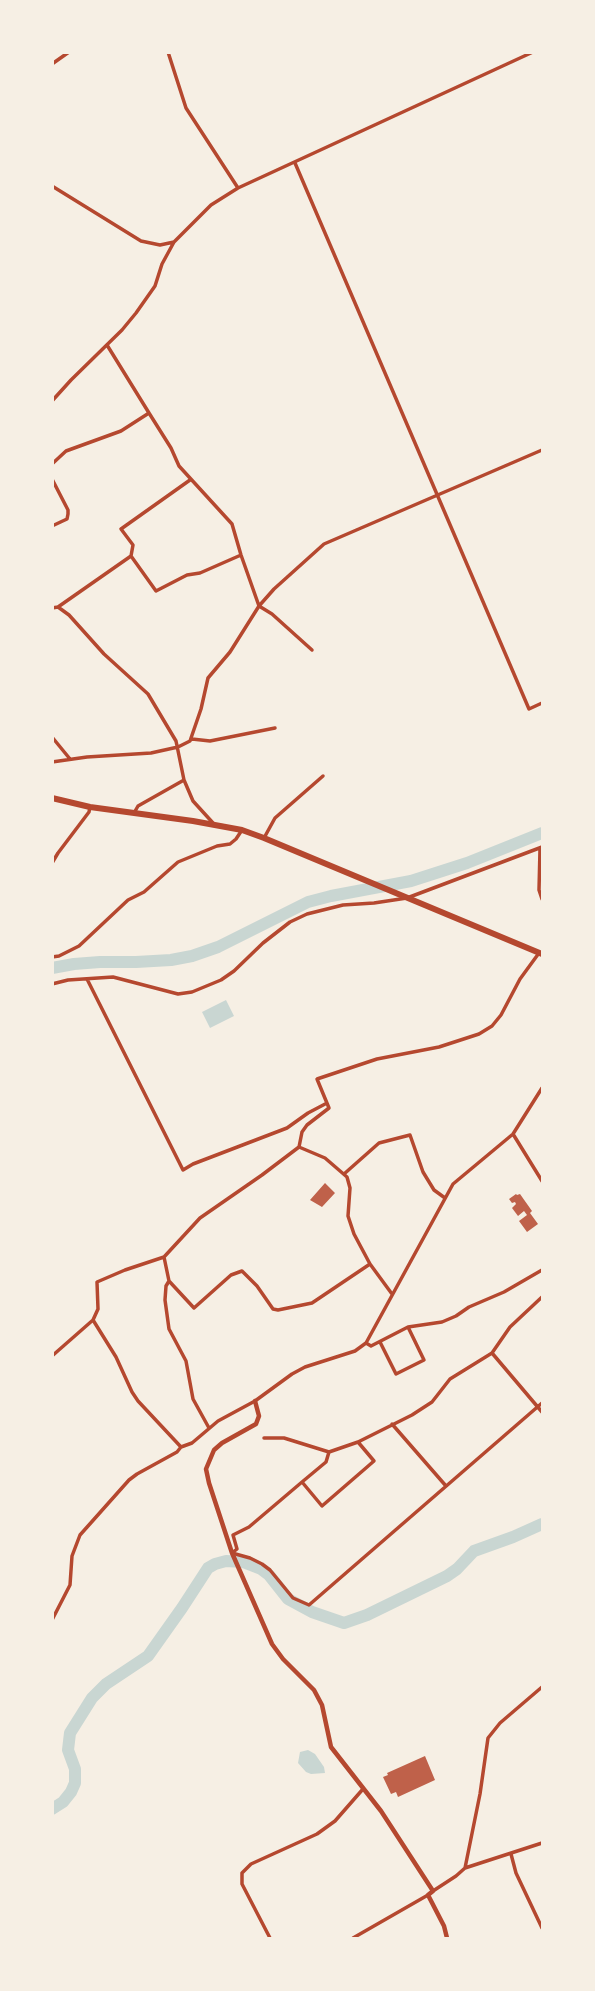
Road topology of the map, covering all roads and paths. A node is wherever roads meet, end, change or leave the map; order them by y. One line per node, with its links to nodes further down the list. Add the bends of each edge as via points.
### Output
1 (69, 52): 4 (street)
2 (168, 52): 7 (street, via 186,108)
3 (533, 52): 5 (street)
4 (52, 64)
5 (295, 163): 7 (street); 16 (street)
6 (52, 186): 8 (street, via 141,241)
7 (238, 188): 8 (street, via 211,205)
8 (174, 242): 9 (street, via 155,286)
9 (107, 345): 10 (street); 11 (street)
10 (52, 401)
11 (149, 413): 13 (street, via 121,431 66,451); 15 (street)
12 (542, 450): 16 (street)
13 (52, 464)
14 (52, 479): 17 (street, via 68,514)
15 (190, 480): 18 (street, via 232,524); 19 (street, via 121,530 133,545)
16 (438, 495): 20 (street, via 324,544); 23 (street, via 529,709)
17 (52, 526)
18 (241, 555): 19 (street, via 156,591); 20 (street)
19 (131, 556): 21 (street)
20 (259, 606): 22 (street); 26 (street, via 208,678)
21 (55, 607): 27 (street, via 69,615 148,694)
22 (312, 650)
23 (542, 703)
24 (275, 728): 26 (street, via 211,741)
25 (52, 737): 28 (street)
26 (192, 739): 27 (street)
27 (178, 747): 28 (street); 31 (street)
28 (70, 759): 29 (street)
29 (52, 762)
30 (323, 776): 37 (street, via 275,818)
31 (184, 780): 34 (street, via 138,806); 35 (street, via 193,801)
32 (52, 798): 33 (highway)
33 (90, 807): 34 (highway); 39 (street)
34 (134, 813): 35 (highway)
35 (214, 824): 36 (highway)
36 (242, 831): 37 (highway); 43 (street, via 230,844 178,862 79,946)
37 (264, 838): 40 (highway)
38 (541, 848): 40 (street); 41 (street)
39 (52, 863)
40 (403, 897): 42 (highway); 44 (street, via 307,914 290,922 221,980 192,992 177,994 113,977)
41 (542, 899)
42 (541, 954): 47 (street, via 486,1031 317,1079)
43 (52, 957)
44 (88, 979): 45 (street); 47 (street, via 183,1170 287,1128)
45 (52, 984)
46 (542, 1088): 48 (street)
47 (327, 1103): 49 (street, via 329,1108 302,1132)
48 (513, 1134): 51 (street); 52 (street, via 453,1184)
49 (299, 1147): 50 (street, via 326,1158); 53 (street, via 200,1218)
50 (344, 1174): 52 (street, via 379,1143 410,1135 423,1172); 54 (street, via 350,1188 348,1216)
51 (542, 1181)
52 (445, 1198): 57 (street)
53 (164, 1257): 56 (street); 59 (street, via 97,1282 98,1309)
54 (370, 1264): 56 (street, via 312,1303 278,1310 243,1271 230,1275 194,1307); 57 (street)
55 (542, 1270): 60 (street, via 442,1322)
56 (169, 1281): 70 (street, via 165,1300 169,1329 186,1361 193,1399)
57 (392, 1294): 62 (street)
58 (542, 1297): 63 (street, via 510,1327)
59 (93, 1320): 64 (street); 73 (street, via 132,1392)
60 (408, 1327): 61 (street); 61 (street, via 424,1360 396,1374)
61 (380, 1342): 62 (street)
62 (366, 1343): 65 (street, via 305,1367)
63 (492, 1353): 67 (street); 69 (street, via 450,1379 424,1408)
64 (52, 1356)
65 (254, 1401): 70 (street); 77 (street, via 259,1416 256,1424 214,1450 206,1469)
66 (542, 1403): 67 (street)
67 (538, 1407): 68 (street); 76 (street)
68 (542, 1412)
69 (392, 1424): 72 (street); 76 (street)
70 (209, 1428): 73 (street)
71 (264, 1438): 74 (street, via 284,1438)
72 (358, 1442): 74 (street); 75 (street, via 373,1461 322,1506)
73 (181, 1447): 78 (street, via 129,1480 79,1535 70,1585)
74 (329, 1452): 75 (street, via 326,1462)
75 (302, 1482): 77 (street, via 233,1535 237,1549)
76 (446, 1486): 77 (street, via 309,1605 293,1598 262,1564)
77 (232, 1555): 80 (street, via 272,1644 314,1690 331,1747)
78 (52, 1620)
79 (542, 1687): 83 (street, via 488,1738)
80 (363, 1789): 84 (street); 87 (street, via 317,1834 251,1864 242,1873 242,1884)
81 (542, 1843): 82 (street)
82 (511, 1854): 83 (street); 86 (street)
83 (465, 1868): 84 (street)
84 (433, 1891): 85 (street)
85 (428, 1895): 88 (street); 89 (street)
86 (542, 1928)
87 (270, 1938)
88 (353, 1938)
89 (447, 1938)

